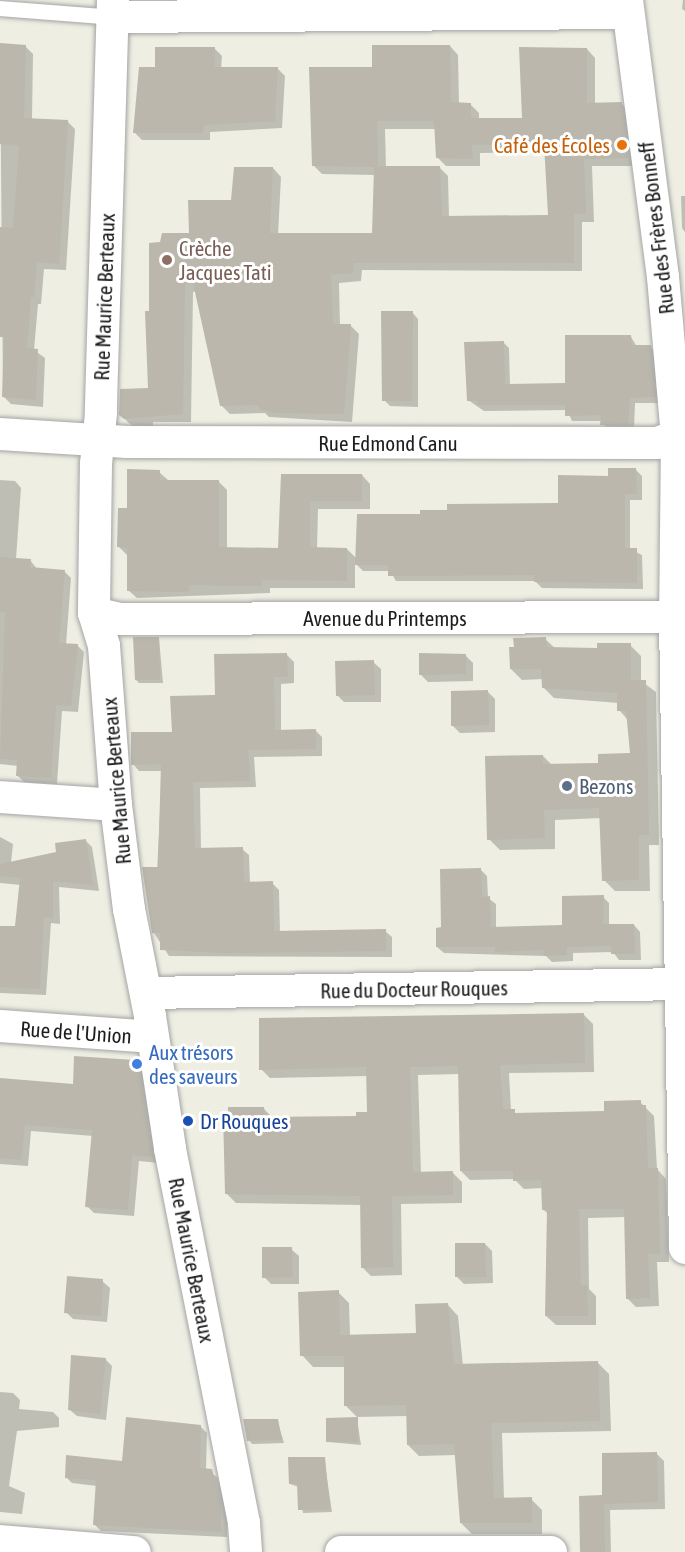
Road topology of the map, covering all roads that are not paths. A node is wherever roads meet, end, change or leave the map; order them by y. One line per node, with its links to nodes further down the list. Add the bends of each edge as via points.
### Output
1 (627, 6): 3 (street); 4 (street, Rue des Frères Bonneff)
2 (0, 8): 3 (lane)
3 (113, 8): 7 (street, Rue Maurice Berteaux)
4 (674, 277): 6 (street, Rue des Frères Bonneff)
5 (0, 434): 7 (street, Rue Edmond Canu)
6 (681, 434): 7 (street, Rue Edmond Canu, via 657,443); 9 (street, Rue des Frères Bonneff)
7 (98, 440): 8 (street, Rue Maurice Berteaux)
8 (94, 613): 9 (street, Avenue du Printemps, via 119,619); 11 (street, Rue Maurice Berteaux, via 104,646)
9 (675, 618): 12 (street, Rue des Frères Bonneff)
10 (0, 797): 11 (street)
11 (116, 805): 14 (street, Rue Maurice Berteaux, via 129,909)
12 (682, 863): 13 (street, Rue des Frères Bonneff)
13 (681, 984): 14 (street, Rue du Docteur Rouques); 17 (street, Rue des Frères Bonneff)
14 (146, 993): 16 (street, Rue Maurice Berteaux)
15 (0, 1026): 16 (street, Rue de l'Union)
16 (152, 1037): 20 (street, Rue Maurice Berteaux, via 170,1149 244,1523)
17 (685, 1248)
18 (0, 1540): 19 (street)
19 (135, 1552)
20 (246, 1552)
21 (341, 1552): 22 (street)
22 (551, 1552)

